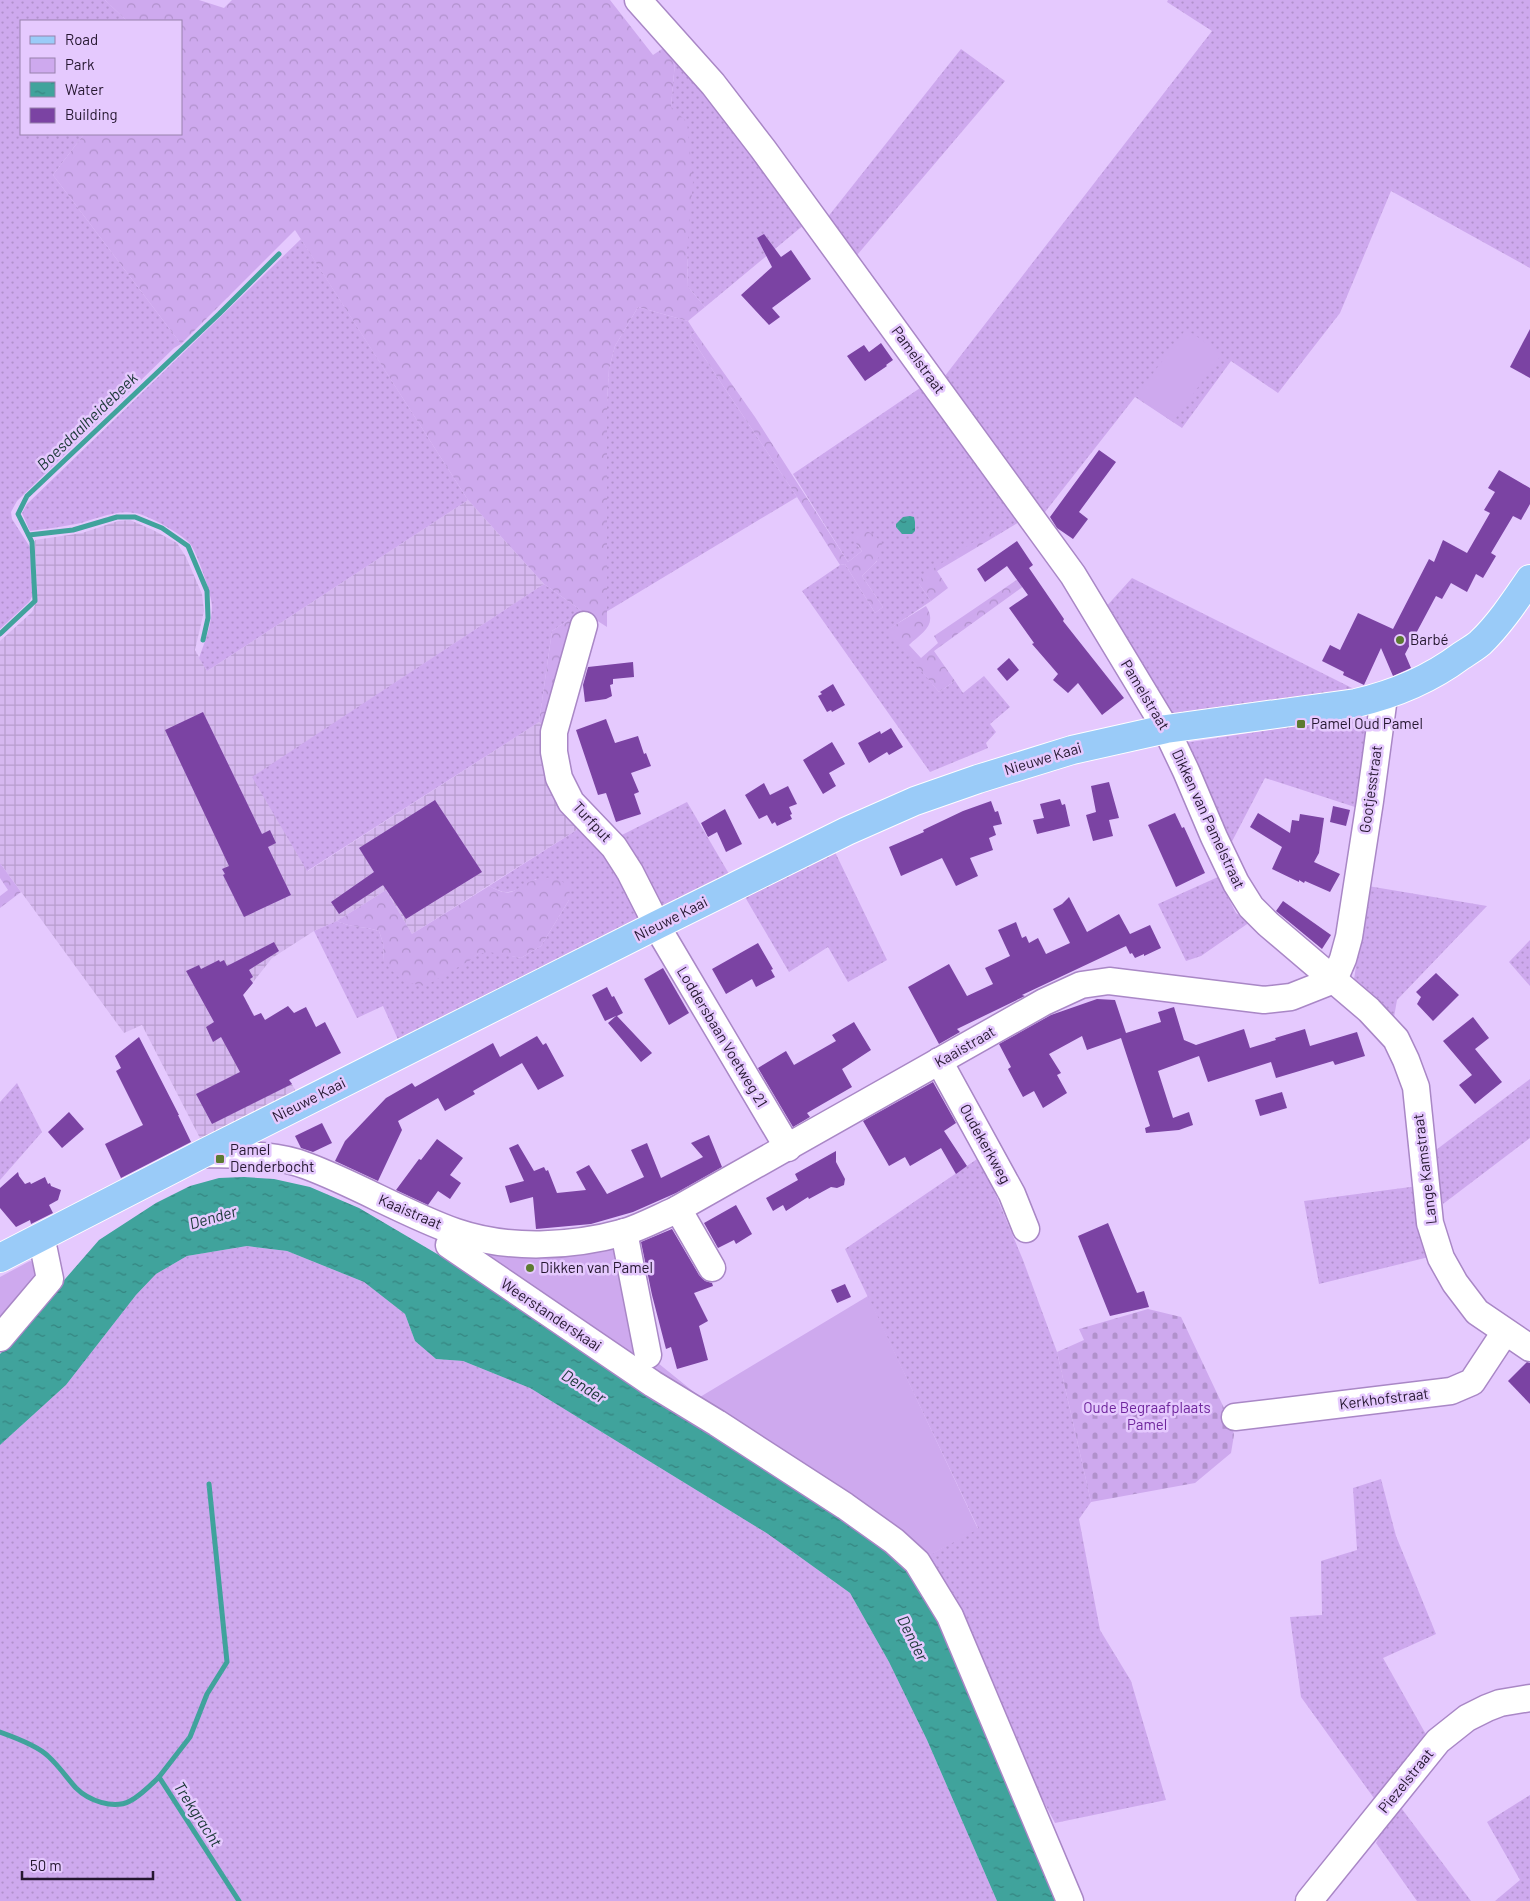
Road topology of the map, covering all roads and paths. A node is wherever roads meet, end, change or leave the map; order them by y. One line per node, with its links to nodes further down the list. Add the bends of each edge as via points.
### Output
1 (638, 0): 5 (street, Pamelstraat, via 713,84 1073,575)
2 (1530, 579): 4 (main road, via 1513,605 1479,643 1441,670)
3 (584, 625): 6 (street, Turfput, via 554,732 559,778 571,802 614,847)
4 (1384, 697): 5 (main road, Nieuwe Kaai); 7 (street, Gootjesstraat, via 1349,937 1344,959)
5 (1169, 734): 6 (main road, Nieuwe Kaai, via 1072,750 914,801); 7 (street, Dikken van Pamelstraat, via 1236,884 1251,907)
6 (657, 925): 9 (main road, Nieuwe Kaai); 10 (street, Loddersbaan Voetweg 21)
7 (1334, 980): 8 (street, Kaaistraat, via 1291,997 1264,1000 1109,981 1081,985); 20 (street, Lange Kamstraat, via 1396,1039 1416,1087 1430,1223 1441,1258 1477,1312)
8 (939, 1061): 10 (street, Kaaistraat); 14 (street, Oudekerkweg, via 1012,1194)
9 (264, 1123): 11 (main road, Nieuwe Kaai); 12 (street)
10 (788, 1148): 13 (street, Kaaistraat)
11 (202, 1154): 12 (street, Kaaistraat); 16 (main road, Nieuwe Kaai)
12 (261, 1163): 15 (street, Kaaistraat, via 306,1165 456,1232 483,1238 538,1244)
13 (678, 1209): 15 (street, Kaaistraat); 19 (street)
14 (1026, 1228)
15 (624, 1232): 23 (street)
16 (40, 1238): 18 (main road, Nieuwe Kaai); 21 (street, via 50,1279)
17 (449, 1245): 26 (street, Weerstanderskaai, via 653,1384 845,1506 901,1546 917,1562 950,1616)
18 (0, 1258)
19 (712, 1268)
20 (1505, 1332): 22 (street, Lange Kamstraat); 24 (street, Kerkhofstraat, via 1472,1382 1451,1392)
21 (0, 1338)
22 (1530, 1348)
23 (648, 1355)
24 (1235, 1417)
25 (1530, 1698): 27 (street, Piezelstraat, via 1500,1702 1486,1708 1467,1718 1438,1741)
26 (1070, 1901)
27 (1309, 1901)

